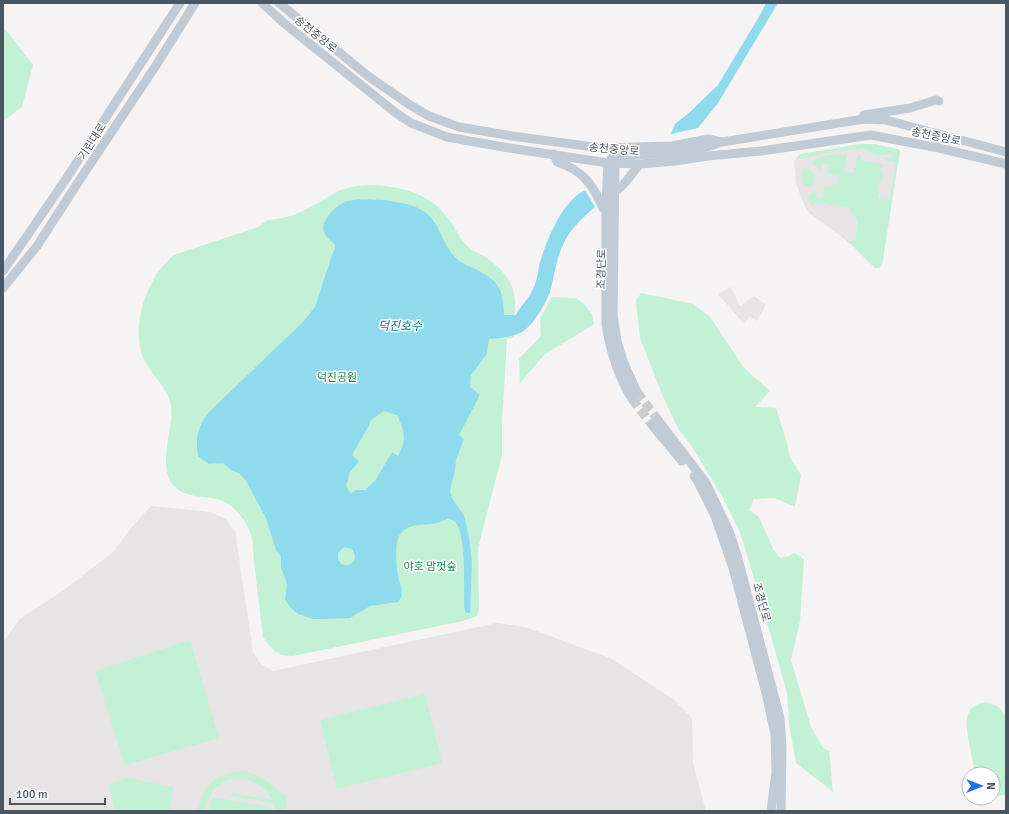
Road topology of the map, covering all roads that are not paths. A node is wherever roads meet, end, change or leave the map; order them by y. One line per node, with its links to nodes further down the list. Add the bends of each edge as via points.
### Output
1 (180, 3): 16 (street, 기린대로)
2 (195, 3): 17 (street, 기린대로, via 37,246)
3 (262, 3): 10 (street, 송천중앙로, via 348,75 411,123 447,137)
4 (279, 3): 8 (street, 송천중앙로, via 368,76 429,116 459,127)
5 (939, 101): 6 (street, via 864,115)
6 (864, 119): 7 (street, 송천중앙로); 9 (street, 송천중앙로, via 886,120)
7 (722, 142): 8 (street, 송천중앙로, via 708,139 672,146); 11 (street, via 701,149 663,154 620,155)
8 (601, 148): 11 (street)
9 (1006, 152)
10 (554, 154): 11 (street, 송천중앙로); 15 (street, via 557,162 568,165 588,180 603,208)
11 (612, 161): 12 (street, 송천중앙로); 14 (street, 조경단로); 15 (street, 조경단로)
12 (640, 164): 13 (street, 송천중앙로, via 761,151 871,135); 14 (street)
13 (1006, 164)
14 (614, 193): 15 (street, 조경단로, via 613,315 617,341 634,395 626,390 609,341 606,324)
15 (606, 209)
16 (3, 271)
17 (3, 288)
18 (771, 811): 19 (street, 조경단로, via 776,772 775,734 733,568 715,516 698,480 655,423 706,483 729,531 737,555 780,718)
19 (781, 811)

